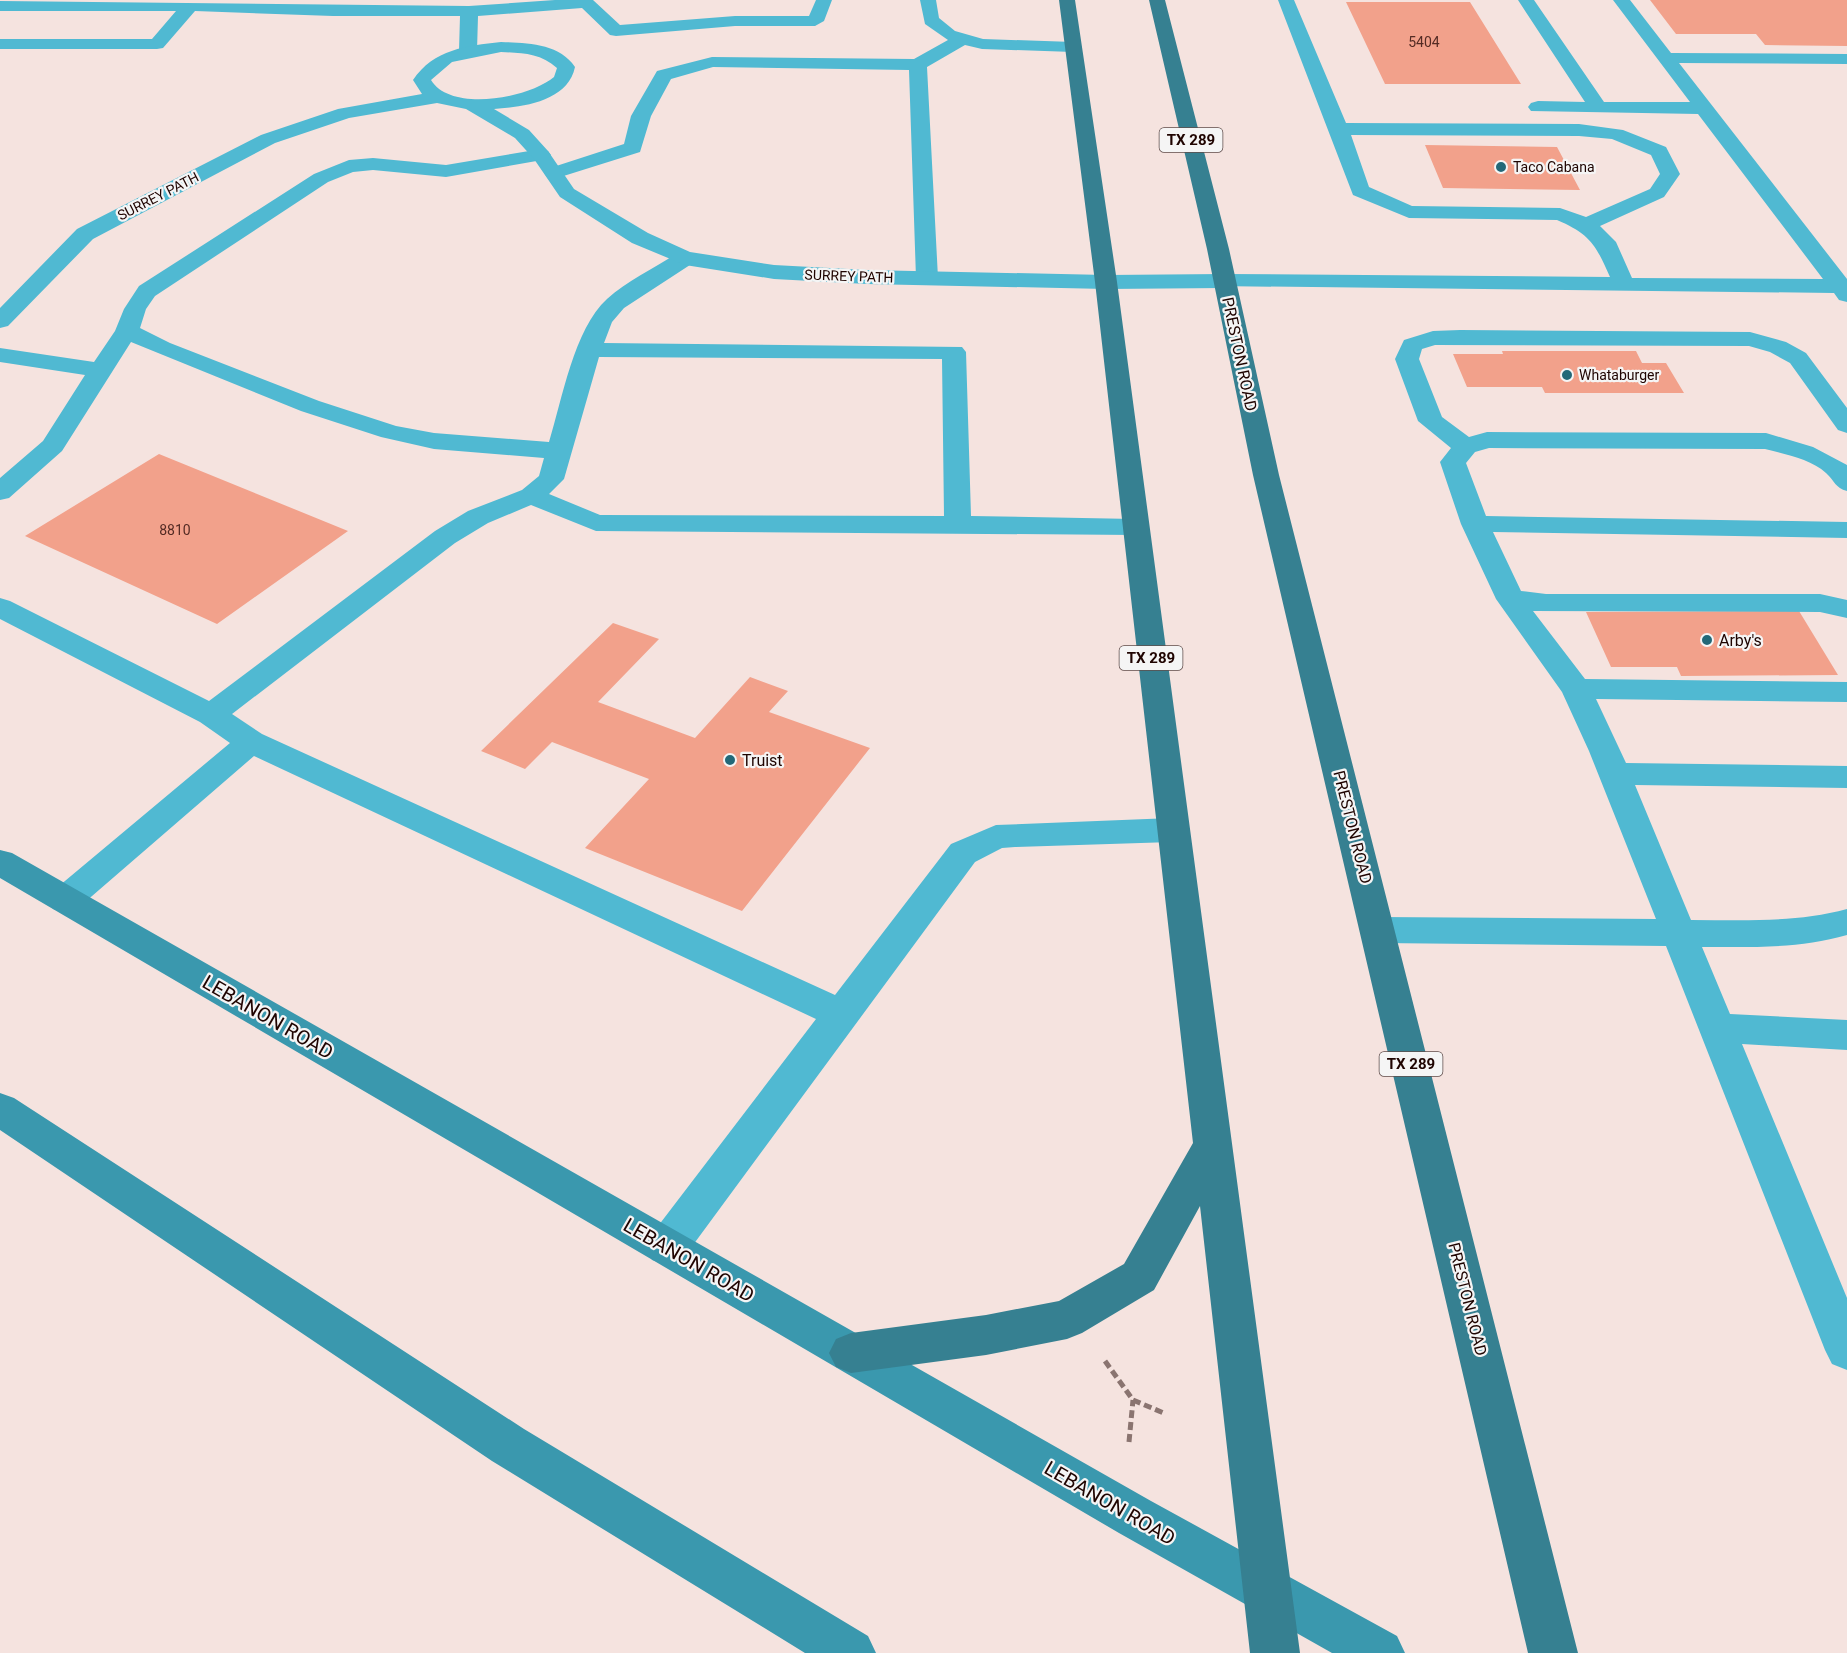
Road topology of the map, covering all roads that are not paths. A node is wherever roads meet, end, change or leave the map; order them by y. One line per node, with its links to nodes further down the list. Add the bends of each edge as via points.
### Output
1 (824, 0): 11 (street, via 815,21 735,21 616,31 586,3)
2 (928, 0): 12 (street, via 931,20 949,35)
3 (1067, 0): 14 (main road, TX 289)
4 (1156, 0): 35 (main road, PRESTON ROAD / TX 289)
5 (1286, 0): 23 (street)
6 (1526, 0): 26 (street)
7 (1621, 0): 16 (street)
8 (0, 6): 9 (street)
9 (190, 6): 10 (street); 13 (street, via 156,44)
10 (338, 6): 11 (street)
11 (470, 11): 15 (street)
12 (962, 39): 14 (street, via 982,44); 18 (street)
13 (0, 44)
14 (1073, 47): 36 (main road, TX 289)
15 (468, 51): 19 (street, SURREY PATH, via 444,58); 20 (street, SURREY PATH, via 501,47 532,49 555,56 566,67 562,80)
16 (1666, 58): 17 (street); 27 (street)
17 (1847, 59)
18 (918, 65): 31 (street, via 712,62 664,75 641,116 633,148); 34 (street)
19 (429, 69): 21 (street, via 422,80 428,91); 28 (street, SURREY PATH)
20 (543, 92): 22 (street, SURREY PATH, via 514,101); 30 (street, SURREY PATH)
21 (438, 97): 22 (street, SURREY PATH); 28 (street, SURREY PATH)
22 (472, 104): 30 (street, SURREY PATH)
23 (1330, 106): 24 (street); 29 (street)
24 (1353, 107)
25 (1517, 107): 26 (street)
26 (1599, 108): 27 (street)
27 (1703, 108): 38 (street)
28 (345, 113): 39 (street, SURREY PATH, via 268,139 85,234)
29 (1339, 129): 32 (street, via 1360,190 1409,212 1560,214); 32 (street, via 1579,130 1616,134 1659,152 1670,174 1657,193)
30 (522, 134): 31 (street, SURREY PATH)
31 (548, 164): 33 (street, SURREY PATH, via 567,193 640,238); 40 (street, via 446,171 373,164 349,166 321,178 147,291)
32 (1586, 225): 37 (street, via 1605,242)
33 (685, 258): 34 (street, SURREY PATH, via 774,272); 41 (street, via 615,303 601,320)
34 (927, 278): 36 (street, SURREY PATH)
35 (1224, 281): 36 (street, SURREY PATH); 37 (street, SURREY PATH); 67 (main road, PRESTON ROAD / TX 289, via 1266,475)
36 (1106, 282): 52 (main road, TX 289)
37 (1624, 284): 38 (street, SURREY PATH)
38 (1845, 289)
39 (0, 321)
40 (127, 331): 43 (street); 46 (street, via 310,406 390,432 434,441)
41 (589, 350): 46 (street); 50 (street, via 954,352)
42 (0, 355): 43 (street)
43 (100, 370): 48 (street, via 53,446)
44 (1847, 425): 45 (street, via 1798,358 1750,339 1460,337 1433,338 1412,345 1407,359 1431,421)
45 (1466, 447): 47 (street, via 1487,440 1766,441); 51 (street, via 1453,462)
46 (559, 451): 49 (street, via 551,478)
47 (1843, 468)
48 (0, 492)
49 (531, 496): 50 (street, via 596,524); 59 (street, via 478,517 445,537)
50 (958, 524): 52 (street)
51 (1476, 524): 53 (street); 54 (street)
52 (1135, 526): 63 (main road, TX 289)
53 (1847, 530)
54 (1510, 599): 56 (street, via 1546,603 1820,603); 57 (street)
55 (0, 607): 59 (street)
56 (1847, 609)
57 (1576, 690): 58 (street); 61 (street)
58 (1847, 692)
59 (211, 715): 60 (street)
60 (251, 742): 65 (street); 69 (street)
61 (1615, 774): 62 (street); 68 (street)
62 (1847, 777)
63 (1172, 830): 69 (street, via 996,837 963,853); 73 (main road, TX 289)
64 (0, 862): 65 (main road, LEBANON ROAD)
65 (65, 900): 74 (main road, LEBANON ROAD)
66 (1847, 922): 68 (street, via 1818,930 1775,934)
67 (1379, 930): 68 (street); 81 (main road, PRESTON ROAD / TX 289)
68 (1678, 933): 70 (street)
69 (841, 1014): 74 (street)
70 (1716, 1028): 71 (street); 75 (street)
71 (1847, 1035)
72 (0, 1109): 78 (main road, via 508,1445)
73 (1210, 1149): 76 (main road, via 1139,1277 1067,1319 986,1335); 77 (main road, TX 289)
74 (667, 1247): 76 (main road, LEBANON ROAD)
75 (1847, 1350)
76 (851, 1353): 77 (main road, LEBANON ROAD)
77 (1267, 1593): 79 (main road, TX 289); 80 (main road, LEBANON ROAD)
78 (851, 1653)
79 (1275, 1653)
80 (1380, 1653)
81 (1553, 1653)

